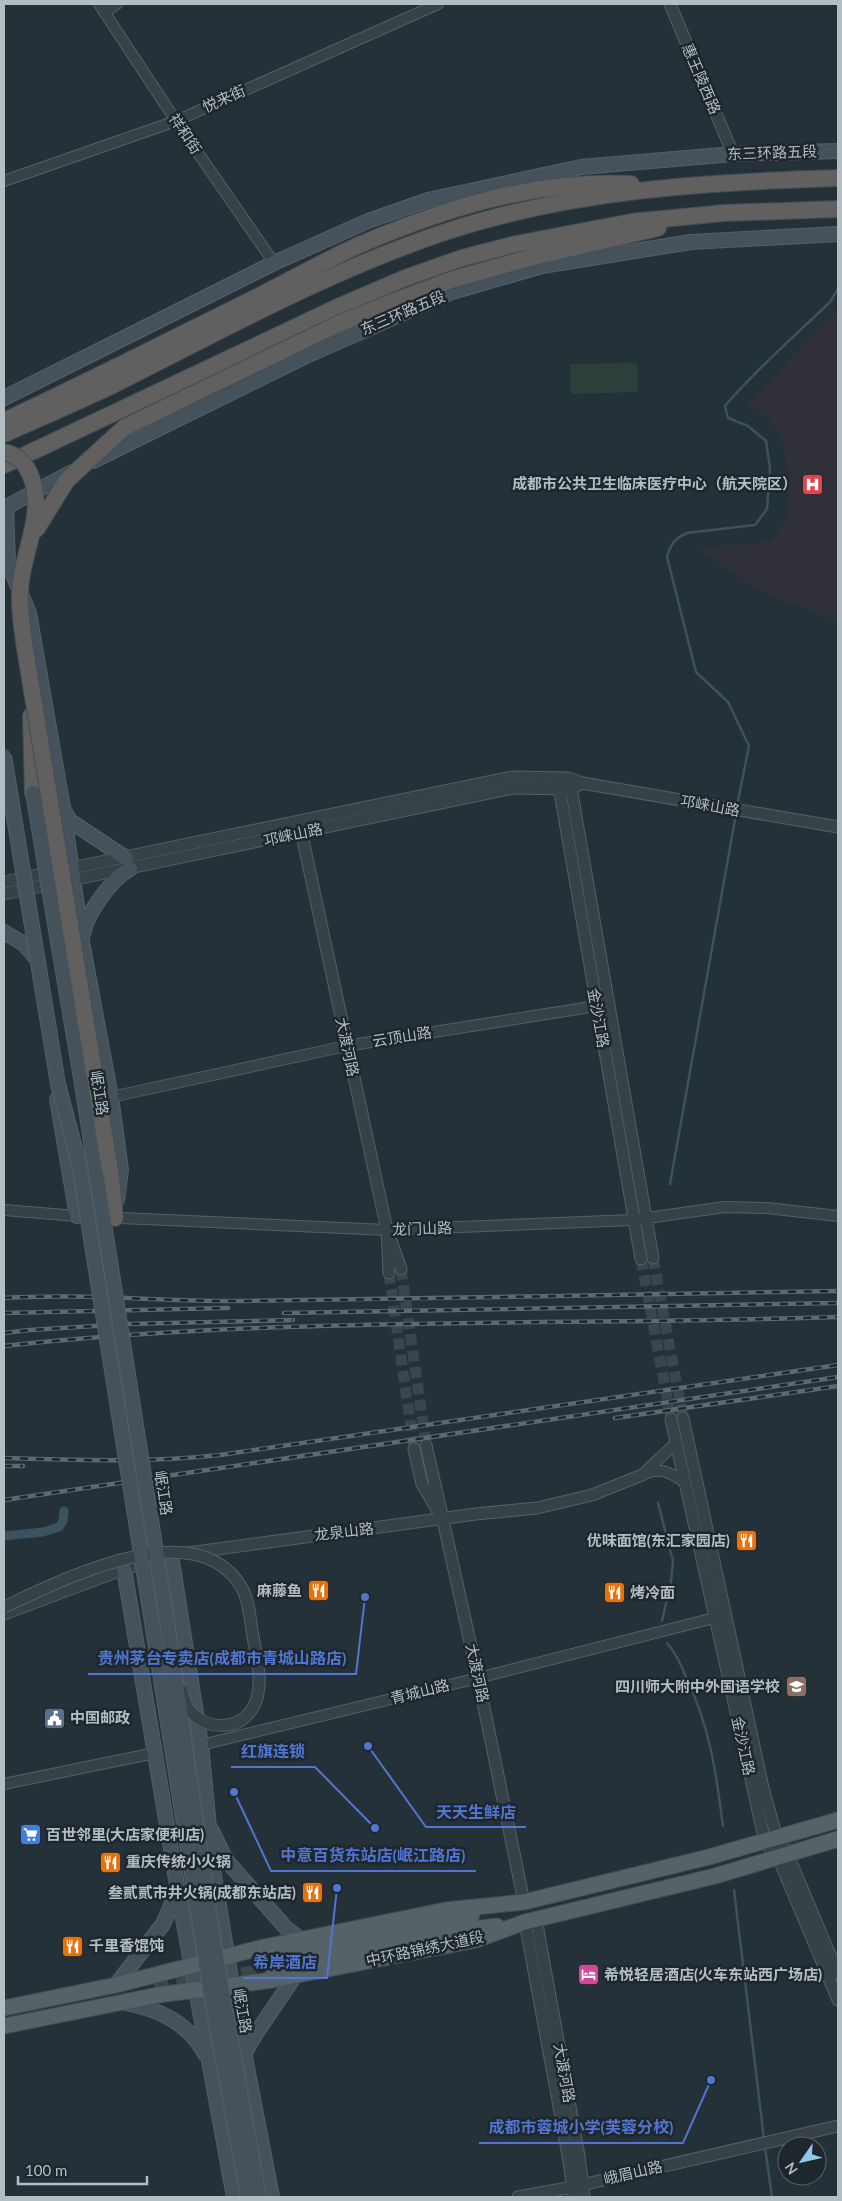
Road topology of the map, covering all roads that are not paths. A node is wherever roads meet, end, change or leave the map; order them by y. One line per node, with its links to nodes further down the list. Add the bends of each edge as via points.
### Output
1 (118, 4): 4 (street)
2 (438, 4): 5 (street, 悦来街)
3 (670, 4): 7 (street, 惠王陵西路)
4 (102, 8): 5 (street, 祥和街)
5 (176, 121): 9 (street, 悦来街); 14 (street, 祥和街)
6 (838, 151): 7 (main road, 东三环路五段)
7 (733, 154): 14 (main road, 东三环路五段, via 581,167 428,200 368,221)
8 (836, 178): 10 (highway, 东三环路五段)
9 (4, 180)
10 (658, 188): 16 (highway, via 580,183 500,197 422,220 355,247); 17 (highway, 东三环路五段, via 588,197 504,215 392,251 326,278 110,386)
11 (837, 209): 12 (highway, 东三环路五段)
12 (724, 213): 19 (highway, 东三环路五段, via 631,222 573,232 462,258 405,278); 21 (highway, bridge, via 532,256 454,279 338,324 125,427 67,480)
13 (838, 234): 20 (main road, 东三环路五段, via 691,242 542,266 452,292 306,356 100,457)
14 (274, 263): 15 (main road, 东三环路五段)
15 (4, 398)
16 (4, 421)
17 (4, 434)
18 (4, 452): 21 (highway, bridge, via 26,465 34,482 36,512)
19 (4, 466)
20 (5, 508): 27 (main road, via 8,563 29,613)
21 (31, 539): 22 (highway, bridge, via 20,592)
22 (30, 686): 26 (highway, bridge); 44 (highway, bridge, via 110,1170)
23 (4, 756): 93 (main road, 岷江路, bridge, via 58,1084 78,1164 212,2000)
24 (4, 783): 33 (main road)
25 (564, 783): 28 (street, 邛崃山路, via 513,788); 29 (street, 邛崃山路); 38 (street, 金沙江路)
26 (33, 793): 63 (main road, 岷江路, bridge)
27 (63, 808): 30 (main road, via 70,821); 31 (main road)
28 (300, 827): 30 (street, 邛崃山路); 39 (street, 大渡河路)
29 (838, 827)
30 (128, 863): 31 (street, 邛崃山路); 36 (main road, via 86,922)
31 (72, 874): 33 (street, 邛崃山路); 36 (main road)
32 (4, 882): 33 (street, 邛崃山路)
33 (22, 884): 34 (street, 邛崃山路); 37 (main road)
34 (4, 894)
35 (4, 932): 37 (main road, via 24,944)
36 (82, 942): 40 (main road)
37 (34, 956): 42 (main road)
38 (602, 1005): 39 (street, 云顶山路); 45 (street, 金沙江路); 46 (street, 金沙江路)
39 (346, 1046): 40 (street, 云顶山路); 47 (street, 大渡河路)
40 (110, 1096): 44 (main road, via 120,1170)
41 (4, 1210): 42 (street, 龙门山路)
42 (77, 1216): 44 (street, 龙门山路)
43 (838, 1216): 45 (street, 龙门山路, via 725,1207)
44 (115, 1218): 47 (street, 龙门山路)
45 (645, 1219): 46 (street, 龙门山路); 48 (street, 金沙江路)
46 (633, 1220): 47 (street, 龙门山路); 49 (street, 金沙江路)
47 (387, 1230): 50 (street); 51 (street, 大渡河路)
48 (653, 1258)
49 (641, 1259)
50 (401, 1269)
51 (389, 1273)
52 (676, 1443): 55 (street); 56 (street, 金沙江路); 62 (street, 金沙江路, via 677,1418)
53 (426, 1445): 57 (street)
54 (414, 1449): 57 (street, 大渡河路, via 422,1484)
55 (642, 1475): 56 (street, 龙泉山路, via 656,1470 666,1471); 57 (street, 龙泉山路, via 592,1495 537,1508)
56 (684, 1482): 62 (street, 金沙江路)
57 (443, 1520): 58 (street, 龙泉山路); 64 (street, 大渡河路)
58 (171, 1555): 59 (street, 龙泉山路); 65 (main road, 岷江路)
59 (124, 1569): 61 (street, 龙泉山路); 66 (main road)
60 (4, 1607): 63 (street, bridge, via 78,1573 121,1560 167,1552 193,1553 208,1558 235,1577 248,1606 258,1673 258,1695 250,1712 230,1725 204,1723 186,1704)
61 (4, 1614)
62 (720, 1616): 64 (street, 青城山路); 70 (street, 金沙江路, via 763,1788)
63 (172, 1663): 94 (main road, 岷江路, bridge, via 214,1945)
64 (478, 1678): 65 (street, 青城山路); 74 (street, 大渡河路)
65 (202, 1745): 69 (main road, 岷江路)
66 (155, 1753): 67 (street); 73 (main road)
67 (4, 1784)
68 (838, 1820): 70 (main road, 中环路锦绣大道段)
69 (208, 1823): 76 (main road, via 226,1860 286,1928); 77 (main road, 岷江路)
70 (771, 1840): 72 (street, 金沙江路); 74 (main road, 中环路锦绣大道段)
71 (838, 1840): 72 (main road, 中环路锦绣大道段)
72 (783, 1856): 75 (main road, 中环路锦绣大道段); 79 (street, 金沙江路); 84 (street, 金沙江路)
73 (178, 1891): 78 (main road); 81 (main road, via 163,1924)
74 (524, 1902): 75 (main road, via 272,1964); 76 (main road, 中环路锦绣大道段, via 446,1910)
75 (531, 1921): 80 (main road, 中环路锦绣大道段, via 476,1940); 91 (street, 大渡河路)
76 (301, 1940): 77 (main road, 中环路锦绣大道段)
77 (227, 1958): 78 (main road, 中环路锦绣大道段); 82 (main road, 岷江路)
78 (192, 1967): 81 (main road, 中环路锦绣大道段); 83 (main road)
79 (838, 1974)
80 (295, 1976): 82 (main road, 中环路锦绣大道段); 88 (main road)
81 (116, 1985): 86 (main road, 中环路锦绣大道段)
82 (232, 1985): 83 (main road, 中环路锦绣大道段); 88 (main road, 岷江路)
83 (196, 1990): 85 (main road, 中环路锦绣大道段); 89 (main road)
84 (838, 2000)
85 (122, 2002): 87 (main road, 中环路锦绣大道段); 89 (main road, via 158,2011 194,2035)
86 (4, 2008)
87 (4, 2026)
88 (244, 2054): 95 (main road, 岷江路)
89 (210, 2065): 92 (main road)
90 (838, 2126): 91 (street, 峨眉山路)
91 (577, 2189): 96 (street, 峨眉山路); 97 (street, 大渡河路)
92 (234, 2197)
93 (248, 2197)
94 (259, 2197)
95 (272, 2197)
96 (518, 2197)
97 (584, 2197)

